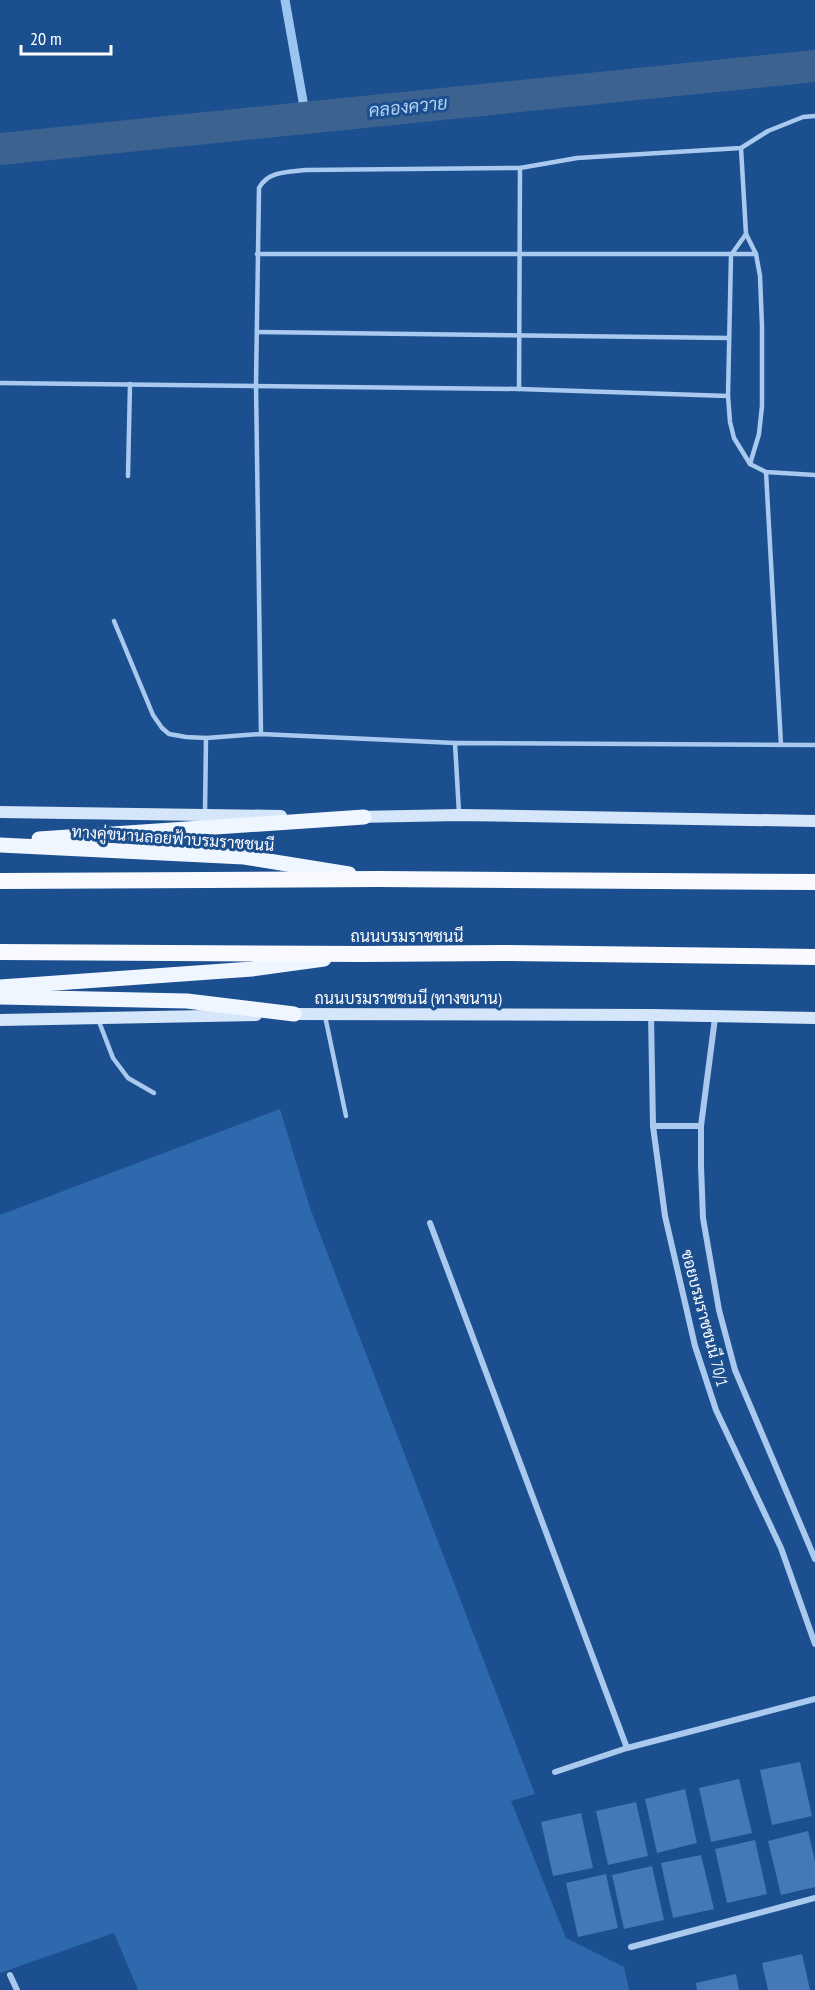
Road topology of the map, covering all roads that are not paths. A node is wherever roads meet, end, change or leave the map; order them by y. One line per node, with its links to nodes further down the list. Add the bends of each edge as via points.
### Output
1 (815, 116): 2 (lane, via 768,131)
2 (741, 148): 3 (lane, via 577,158); 4 (lane)
3 (520, 168): 5 (lane, via 306,170 274,174 263,180 259,188); 7 (lane)
4 (746, 234): 6 (lane); 8 (lane)
5 (257, 254): 7 (lane); 9 (lane)
6 (756, 254): 8 (lane); 17 (lane, via 760,276 762,406)
7 (520, 255): 8 (lane); 10 (lane)
8 (731, 255): 11 (lane)
9 (257, 332): 10 (lane); 14 (lane)
10 (519, 335): 11 (lane); 15 (lane)
11 (729, 338): 16 (lane)
12 (0, 383): 13 (lane)
13 (130, 384): 14 (lane); 20 (lane)
14 (256, 385): 15 (lane); 22 (lane)
15 (519, 389): 16 (lane)
16 (728, 396): 17 (lane, via 734,438)
17 (750, 464): 18 (lane)
18 (766, 472): 19 (lane); 25 (lane)
19 (815, 475)
20 (128, 476)
21 (114, 621): 23 (lane, via 162,728 169,734)
22 (261, 734): 23 (lane); 24 (lane)
23 (206, 738): 28 (lane)
24 (455, 743): 25 (lane); 29 (lane)
25 (780, 745): 26 (lane)
26 (815, 745)
27 (0, 812): 28 (main road)
28 (205, 815): 30 (main road)
29 (460, 815): 30 (main road); 31 (main road)
30 (364, 817): 32 (main road)
31 (815, 820)
32 (0, 843): 33 (main road, ทางคู่ขนานลอยฟ้าบรมราชชนนี, via 244,857)
33 (379, 879): 34 (highway); 35 (highway)
34 (0, 881)
35 (815, 882)
36 (0, 952): 37 (highway, ถนนบรมราชชนนี)
37 (362, 954): 38 (highway, ถนนบรมราชชนนี); 39 (main road, via 252,969)
38 (815, 957)
39 (0, 987)
40 (0, 997): 41 (main road, via 187,1001)
41 (294, 1014): 42 (main road, ถนนบรมราชชนนี (ทางขนาน)); 45 (main road, ถนนบรมราชชนนี (ทางขนาน))
42 (325, 1015): 43 (main road, ถนนบรมราชชนนี (ทางขนาน)); 49 (lane)
43 (651, 1015): 44 (main road, ถนนบรมราชชนนี (ทางขนาน)); 50 (street, ซอยบรมราชชนนี 70/1)
44 (715, 1017): 46 (main road, ถนนบรมราชชนนี (ทางขนาน)); 51 (street, ซอยบรมราชชนนี 70/1)
45 (98, 1018): 47 (main road, ถนนบรมราชชนนี (ทางขนาน)); 48 (lane, via 114,1059 128,1078)
46 (815, 1018)
47 (0, 1020)
48 (154, 1093)
49 (346, 1116)
50 (653, 1126): 51 (street); 54 (street, ซอยบรมราชชนนี 70/1, via 665,1216 695,1346 716,1410 781,1548)
51 (701, 1126): 53 (street, ซอยบรมราชชนนี 70/1, via 703,1218 719,1310 735,1370)
52 (430, 1223): 56 (street)
53 (815, 1559)
54 (815, 1644)
55 (815, 1699): 56 (street)
56 (627, 1748): 57 (street)
57 (555, 1772)
58 (815, 1898): 59 (street)
59 (631, 1947)
60 (10, 1975): 61 (street)
61 (17, 1990)

